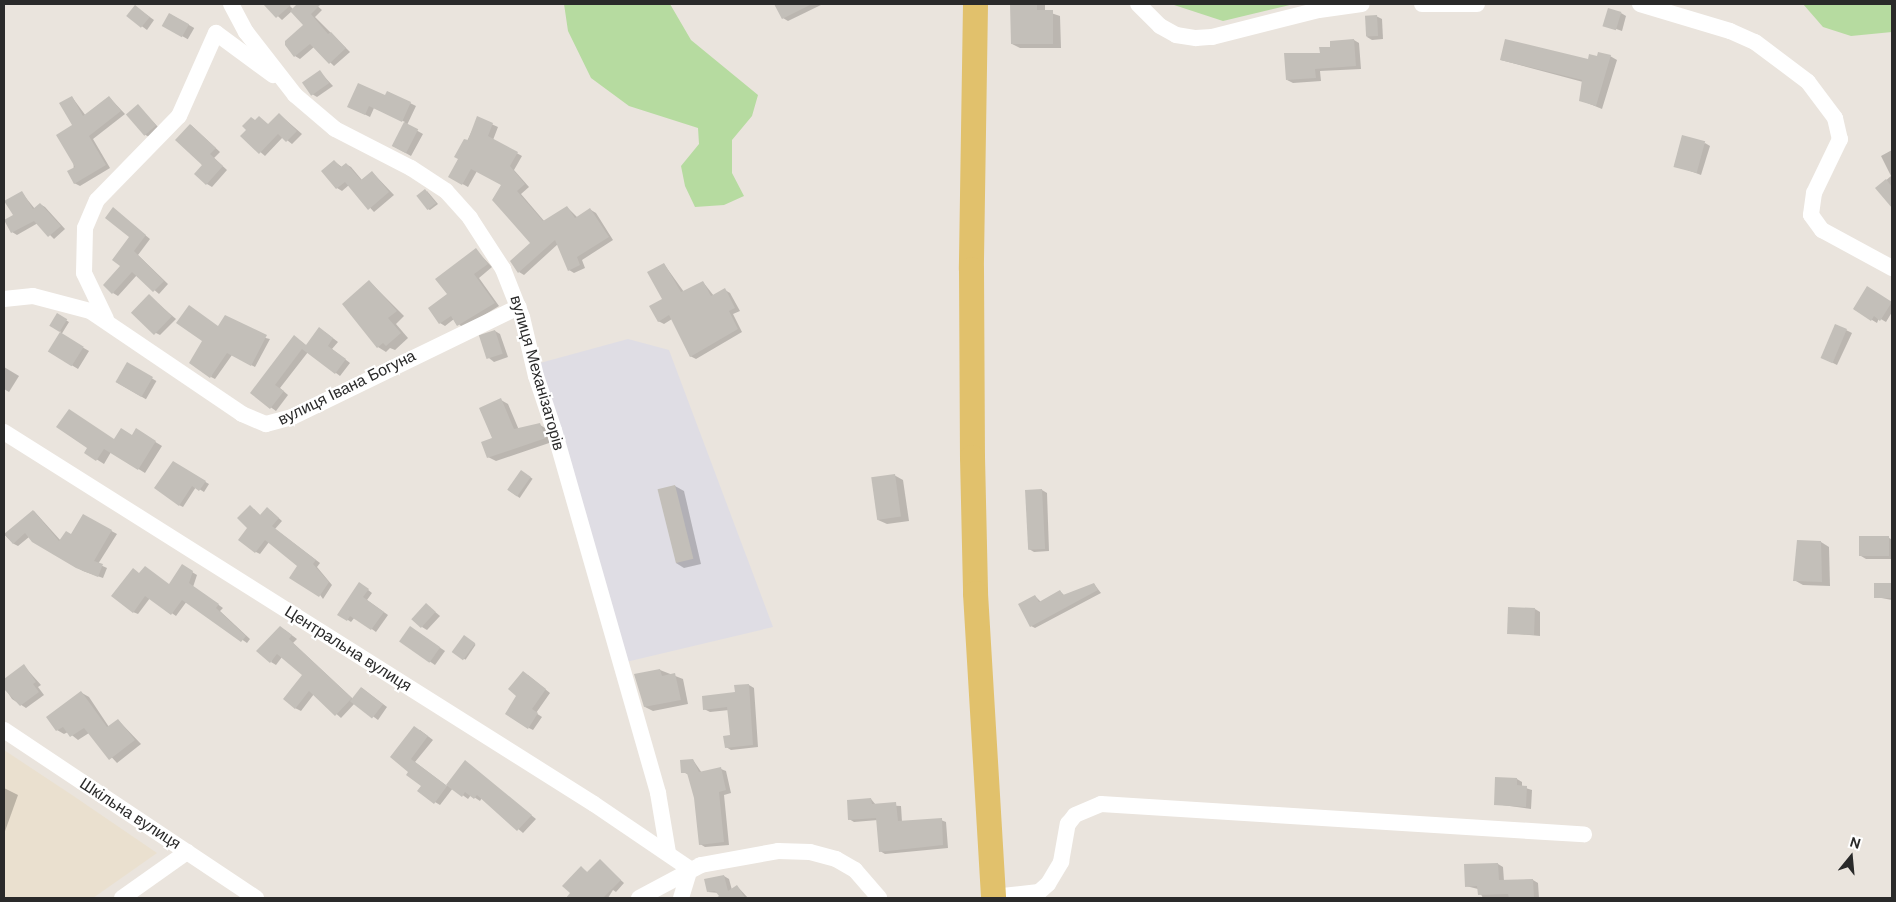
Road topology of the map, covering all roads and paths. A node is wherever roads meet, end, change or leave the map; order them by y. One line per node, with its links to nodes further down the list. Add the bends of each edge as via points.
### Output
1 (231, 4): 8 (street, вулиця Механізаторів)
2 (976, 4): 24 (main road, via 971,269 972,457)
3 (1138, 4): 4 (street, via 1160,26 1176,35 1212,38 1319,10)
4 (1362, 4)
5 (1422, 4): 6 (street)
6 (1477, 4)
7 (1640, 4): 9 (street, via 1747,38 1808,82 1835,118 1840,139 1814,193 1811,215 1822,230)
8 (278, 77): 11 (street, вулиця Механізаторів, via 334,129 411,168 446,191 490,247); 12 (street, via 254,64 224,37 216,33 213,36 178,116 108,185 89,218 83,245 84,273)
9 (1892, 268)
10 (4, 299): 12 (street, вулиця Івана Богуна, via 21,296 48,299 79,306)
11 (519, 307): 12 (street, вулиця Івана Богуна, via 272,424 247,417); 17 (street, вулиця Механізаторів, via 536,376 660,799)
12 (106, 320)
13 (4, 432): 17 (street, Центральна вулиця)
14 (4, 730): 16 (street, Шкільна вулиця)
15 (1584, 834): 24 (street, via 1101,804 1075,815 1068,824 1061,862 1048,884 1039,892)
16 (187, 852): 19 (street); 20 (street, Шкільна вулиця)
17 (668, 853): 18 (street, Центральна вулиця)
18 (690, 869): 21 (street); 22 (street); 23 (street, via 751,854 810,852 846,864)
19 (122, 898)
20 (256, 898)
21 (639, 898)
22 (681, 898)
23 (879, 898)
24 (992, 898)

